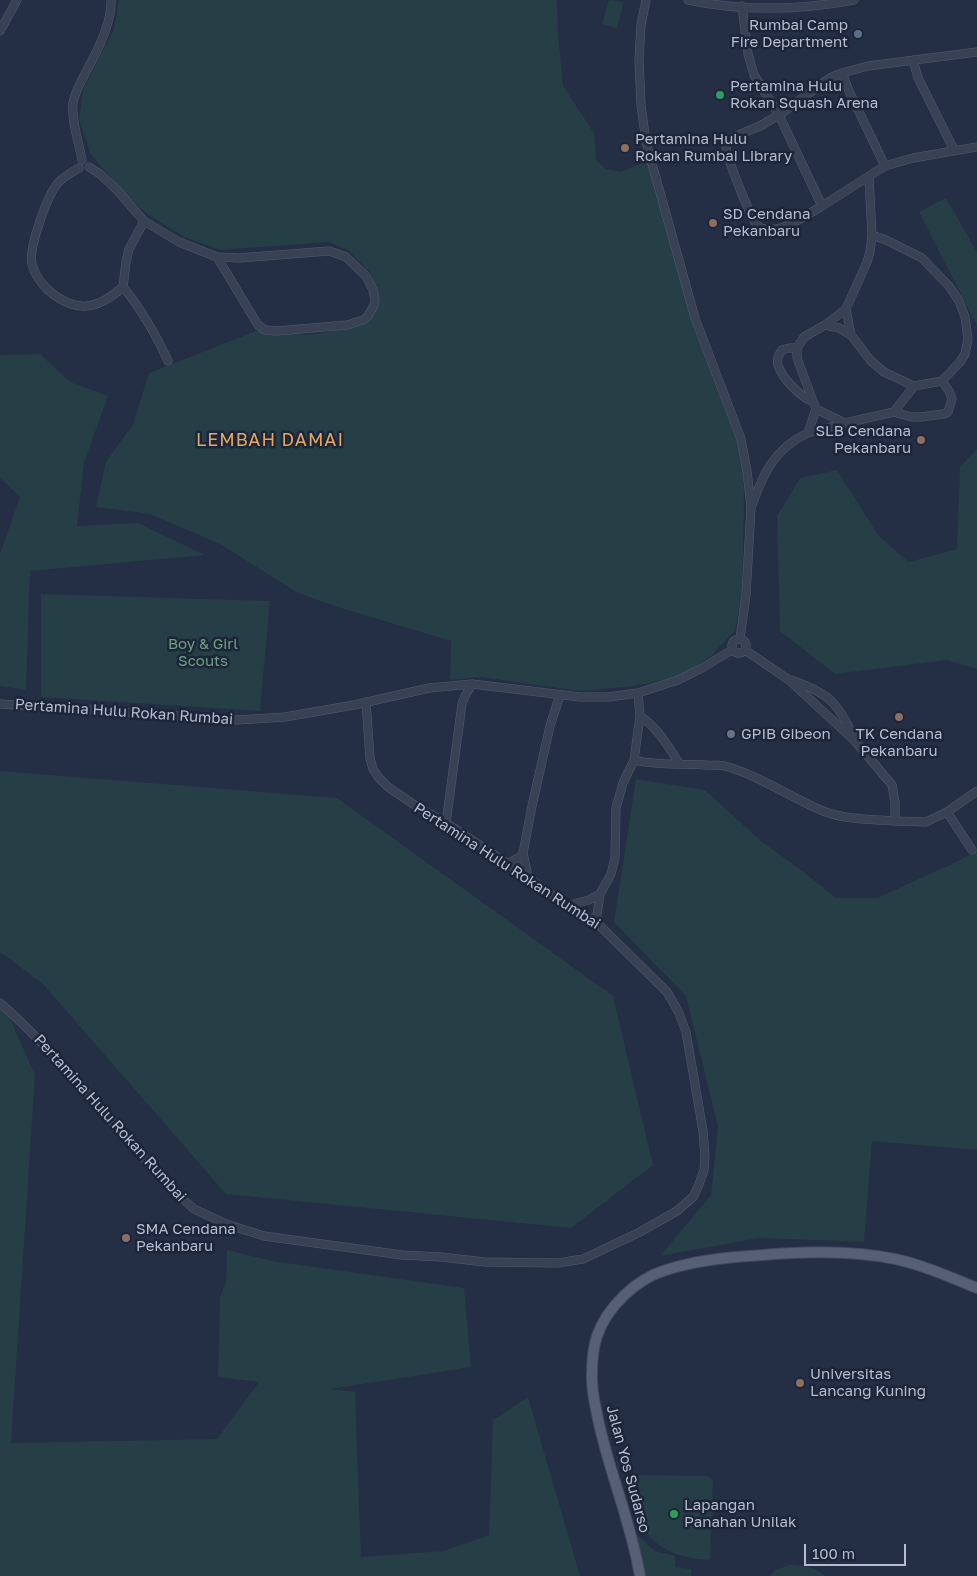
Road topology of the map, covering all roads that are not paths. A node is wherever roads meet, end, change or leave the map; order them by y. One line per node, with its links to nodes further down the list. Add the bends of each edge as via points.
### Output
1 (17, 0): 9 (street)
2 (111, 0): 16 (street, via 106,26 73,104)
3 (646, 0): 37 (street, via 639,60 646,142 694,318 741,439)
4 (688, 0): 6 (street)
5 (854, 0): 7 (street, via 770,8)
6 (702, 1): 8 (street)
7 (751, 3): 8 (street)
8 (742, 6): 13 (street, via 754,75)
9 (0, 31)
10 (977, 52): 11 (street)
11 (913, 60): 12 (street); 15 (street, via 922,86)
12 (842, 73): 13 (street); 17 (street)
13 (778, 115): 21 (street); 21 (street, via 727,144 729,158 754,221 763,229 774,230)
14 (977, 147): 15 (street)
15 (954, 150): 17 (street)
16 (82, 160): 18 (street, via 88,162); 19 (street, via 78,163)
17 (885, 166): 20 (street)
18 (89, 167): 19 (street, via 84,171); 22 (street, via 118,190)
19 (79, 168): 25 (street, via 56,184 45,208 32,251 34,270 49,291 64,302 77,306 94,305)
20 (869, 177): 21 (street); 23 (street)
21 (822, 206)
22 (144, 221): 24 (street, via 179,242); 25 (street, via 129,249)
23 (872, 235): 26 (street, via 867,262); 31 (street, via 922,258 959,301 968,339 965,354)
24 (218, 257): 24 (street, via 329,251 346,257 366,276 373,290 374,305 363,320 347,325 266,330 258,325)
25 (123, 287): 30 (street, via 155,332)
26 (846, 309): 27 (street); 28 (street)
27 (825, 325): 28 (street); 29 (street, via 804,337)
28 (852, 335): 32 (street, via 871,361 884,372)
29 (797, 348): 33 (street, via 797,358); 33 (street, via 782,350 777,364 795,390)
30 (168, 361)
31 (942, 381): 32 (street); 34 (street, via 952,398 948,412 921,417)
32 (914, 386): 34 (street)
33 (814, 406): 35 (street); 36 (street)
34 (894, 412): 35 (street)
35 (845, 423): 36 (street)
36 (808, 434): 37 (street, via 787,445 770,464)
37 (751, 507): 38 (street)
38 (740, 638): 39 (street, via 732,642); 40 (street, via 746,642)
39 (732, 650): 40 (street, via 739,653); 43 (street, Pertamina Hulu Rokan Rumbai, via 678,680)
40 (745, 650): 41 (street)
41 (789, 680): 48 (street); 48 (street, via 808,686 834,703)
42 (472, 684): 44 (street, Pertamina Hulu Rokan Rumbai); 45 (street, Pertamina Hulu Rokan Rumbai, via 430,688); 54 (street, via 462,704)
43 (638, 693): 44 (street, Pertamina Hulu Rokan Rumbai, via 608,697); 47 (street)
44 (560, 695): 56 (street, via 538,774)
45 (366, 702): 46 (street, Pertamina Hulu Rokan Rumbai, via 285,717 237,720); 54 (street, Pertamina Hulu Rokan Rumbai, via 373,769 398,794)
46 (0, 704)
47 (640, 716): 49 (street); 50 (street, via 659,733)
48 (856, 741): 53 (street, via 892,785)
49 (634, 760): 50 (street); 59 (street, via 616,808 615,858 611,874)
50 (679, 763): 53 (street, via 723,766 754,776 833,814)
51 (977, 791): 52 (street)
52 (947, 812): 53 (street, via 926,822); 55 (street)
53 (895, 821)
54 (446, 823): 57 (street, Pertamina Hulu Rokan Rumbai)
55 (972, 850)
56 (523, 853): 57 (street); 58 (street)
57 (507, 864): 58 (street, Pertamina Hulu Rokan Rumbai)
58 (528, 877): 60 (street, Pertamina Hulu Rokan Rumbai)
59 (600, 894): 60 (street); 61 (street)
60 (569, 905): 61 (street, Pertamina Hulu Rokan Rumbai)
61 (596, 922): 62 (street, Pertamina Hulu Rokan Rumbai, via 668,992 678,1011 686,1032 703,1131 704,1170 693,1197 676,1211 598,1253 558,1263 486,1262 402,1255 264,1236 229,1226 194,1209 176,1193 59,1062)
62 (0, 1003)
63 (977, 1288): 64 (main road, Jalan Yos Sudarso, via 920,1265 875,1255 802,1252 687,1264 652,1275 628,1292 602,1324 592,1375 601,1433)
64 (640, 1576)

